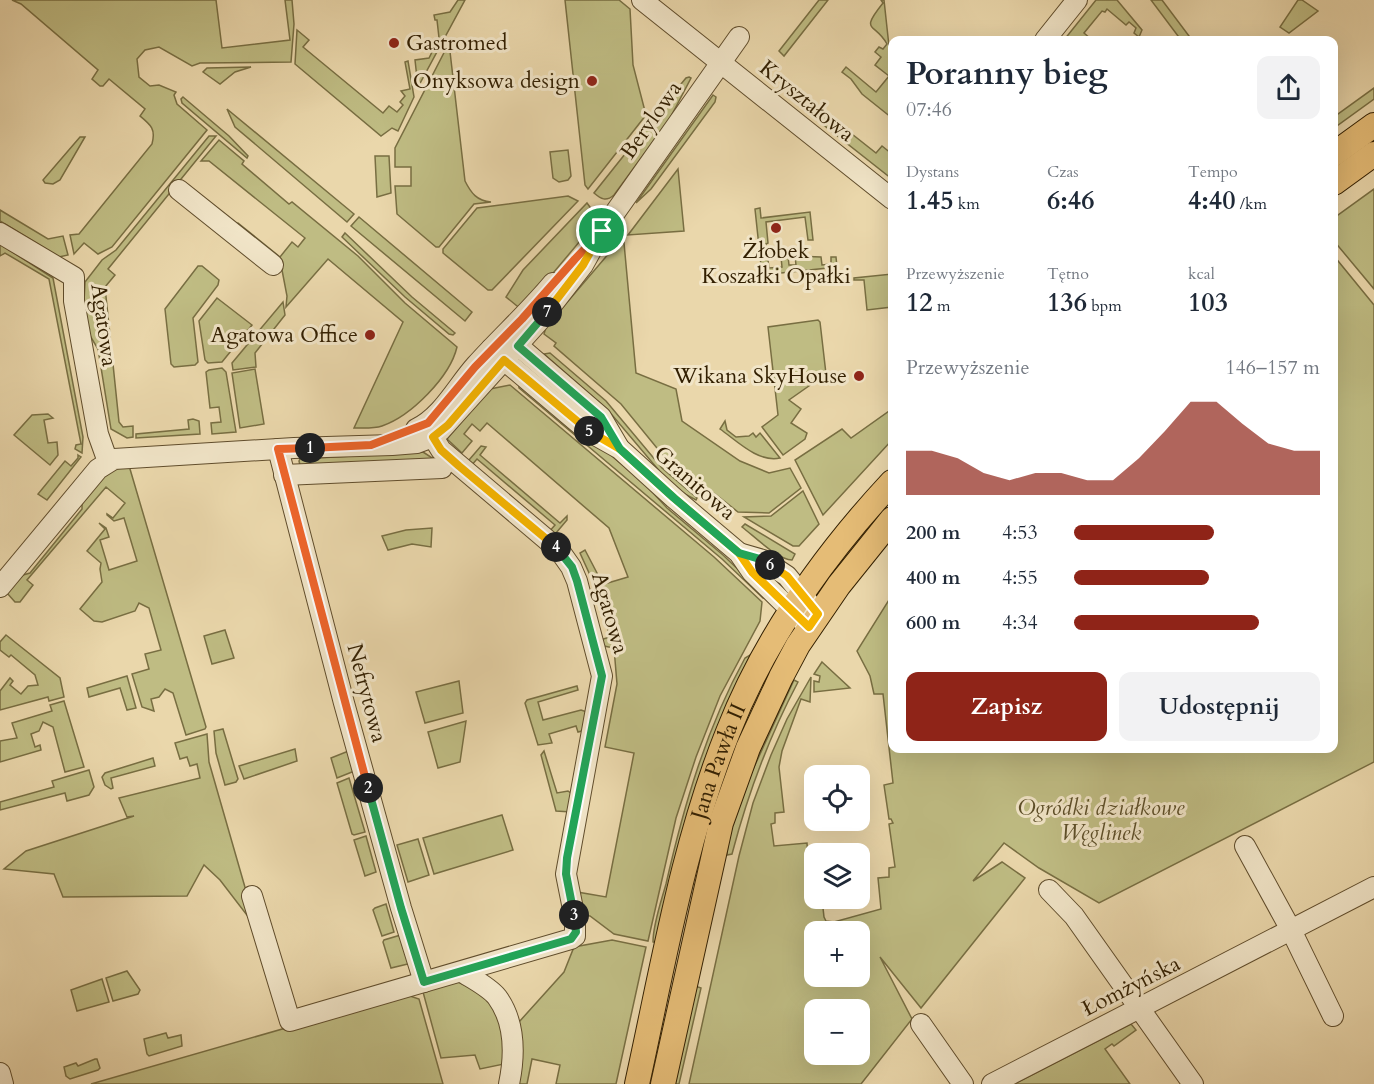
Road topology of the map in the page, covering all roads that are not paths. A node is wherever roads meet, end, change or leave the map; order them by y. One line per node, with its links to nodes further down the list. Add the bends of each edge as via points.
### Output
1 (642, 0): 5 (street, Kryształowa)
2 (1077, 0): 3 (street)
3 (1048, 36)
4 (739, 37): 5 (street, Berylowa)
5 (721, 63): 11 (street, Kryształowa); 14 (street, Berylowa, via 602,231)
6 (1374, 125): 7 (main road)
7 (1338, 151)
8 (1374, 154): 9 (main road)
9 (1338, 180)
10 (179, 190): 13 (street)
11 (888, 196)
12 (0, 233): 17 (street, Agatowa, via 74,277 74,301 98,434)
13 (273, 265)
14 (505, 347): 15 (street, via 448,425); 22 (street, Granitowa, via 588,431 620,449)
15 (430, 430): 16 (street, via 417,443); 31 (street, Agatowa, via 441,450 559,550 572,567 602,676 566,874 576,932 571,939)
16 (278, 449): 17 (street, via 133,457); 19 (street, Nefrytowa)
17 (108, 462): 23 (street)
18 (441, 468): 19 (street)
19 (284, 475): 32 (street, Nefrytowa)
20 (888, 486): 24 (main road, Jana Pawła II)
21 (888, 524): 25 (main road, Jana Pawła II)
22 (739, 553): 24 (street, Granitowa, via 752,572); 24 (street, Granitowa, via 763,560)
23 (0, 587)
24 (793, 594): 25 (street, Granitowa); 39 (main road, Jana Pawła II, via 729,729 708,787 685,867)
25 (814, 621): 40 (main road, Jana Pawła II, via 764,711 721,823)
26 (1245, 846): 30 (street)
27 (1374, 887): 30 (street, Łomżyńska)
28 (1049, 890): 33 (street, via 1074,916)
29 (252, 896): 32 (street, via 290,1021)
30 (1291, 930): 33 (street, Łomżyńska); 34 (street)
31 (462, 972): 32 (street); 38 (street, via 496,996 511,1026 514,1063)
32 (424, 982)
33 (1139, 1008): 42 (street, Łomżyńska); 43 (street)
34 (1333, 1016)
35 (921, 1024): 41 (street)
36 (0, 1073): 37 (street)
37 (3, 1084)
38 (509, 1084)
39 (637, 1084)
40 (663, 1084)
41 (963, 1084)
42 (993, 1084)
43 (1193, 1084)

